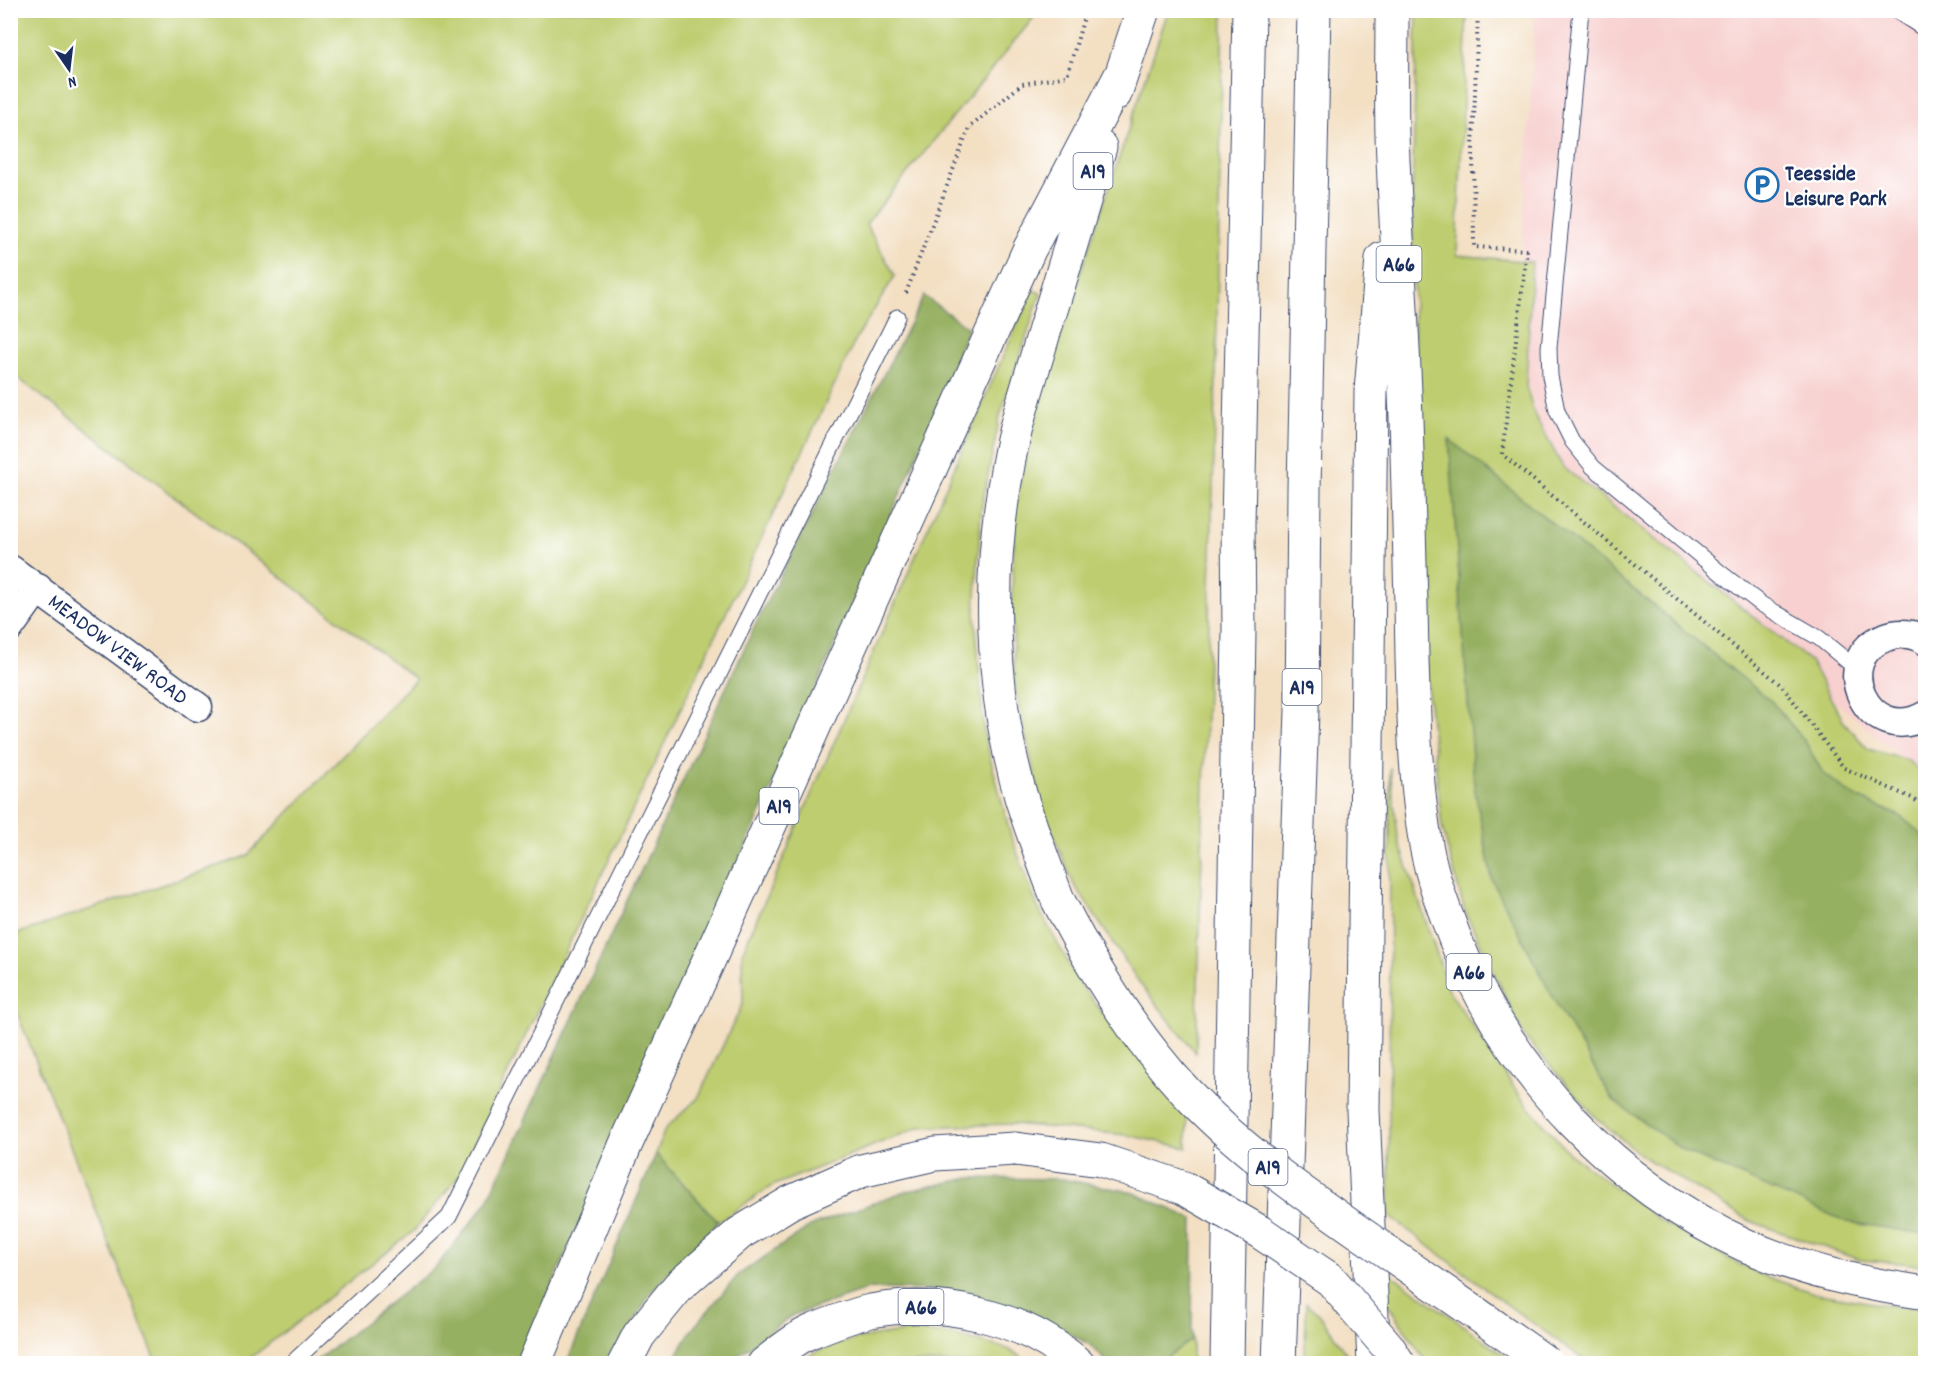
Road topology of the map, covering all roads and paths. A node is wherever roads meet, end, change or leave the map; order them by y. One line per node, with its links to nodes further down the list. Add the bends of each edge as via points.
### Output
1 (1086, 10): 13 (path, via 1067,76 1023,84 969,128)
2 (1143, 10): 10 (highway, A19)
3 (1249, 10): 27 (highway, A19)
4 (1314, 10): 28 (highway, A19, via 1302,711)
5 (1392, 10): 11 (highway, A66)
6 (1478, 10): 12 (path, via 1474,247)
7 (1581, 10): 12 (lane)
8 (1895, 10): 9 (lane)
9 (1926, 30)
10 (1122, 74): 23 (highway, A19, via 1029,250 625,1146); 31 (highway, A19, bridge, via 1021,410 999,519 995,575 999,686 1008,741 1037,848 1084,951 1141,1038 1185,1091 1270,1170)
11 (1392, 132): 21 (highway, A66, via 1406,396 1417,784 1444,912 1469,973 1501,1031 1539,1084 1583,1133 1633,1176 1687,1214 1745,1245 1806,1269 1870,1285); 29 (highway, A66, via 1371,391 1363,1110)
12 (1558, 251): 18 (lane, via 1550,376 1557,411 1572,441 1593,467 1722,574 1819,638)
13 (897, 317): 22 (lane, via 449,1217)
14 (10, 569): 15 (street, MEADOW VIEW ROAD)
15 (38, 588): 16 (street); 19 (street, MEADOW VIEW ROAD)
16 (10, 627)
17 (1926, 641): 18 (street, via 1908,634 1882,638 1870,646)
18 (1857, 669): 20 (street, via 1861,698 1881,718 1910,722)
19 (198, 707)
20 (1925, 717)
21 (1926, 1293)
22 (291, 1364)
23 (534, 1364)
24 (624, 1364): 30 (highway, bridge, via 639,1335 679,1286 740,1233 791,1202 861,1171 934,1154 1015,1149 1101,1160 1184,1188 1260,1232 1331,1280)
25 (764, 1364): 26 (highway, A66, via 808,1333 870,1311 936,1306 1001,1319 1061,1348)
26 (1078, 1364)
27 (1227, 1364)
28 (1280, 1364)
29 (1374, 1364)
30 (1399, 1364)
31 (1548, 1364)

